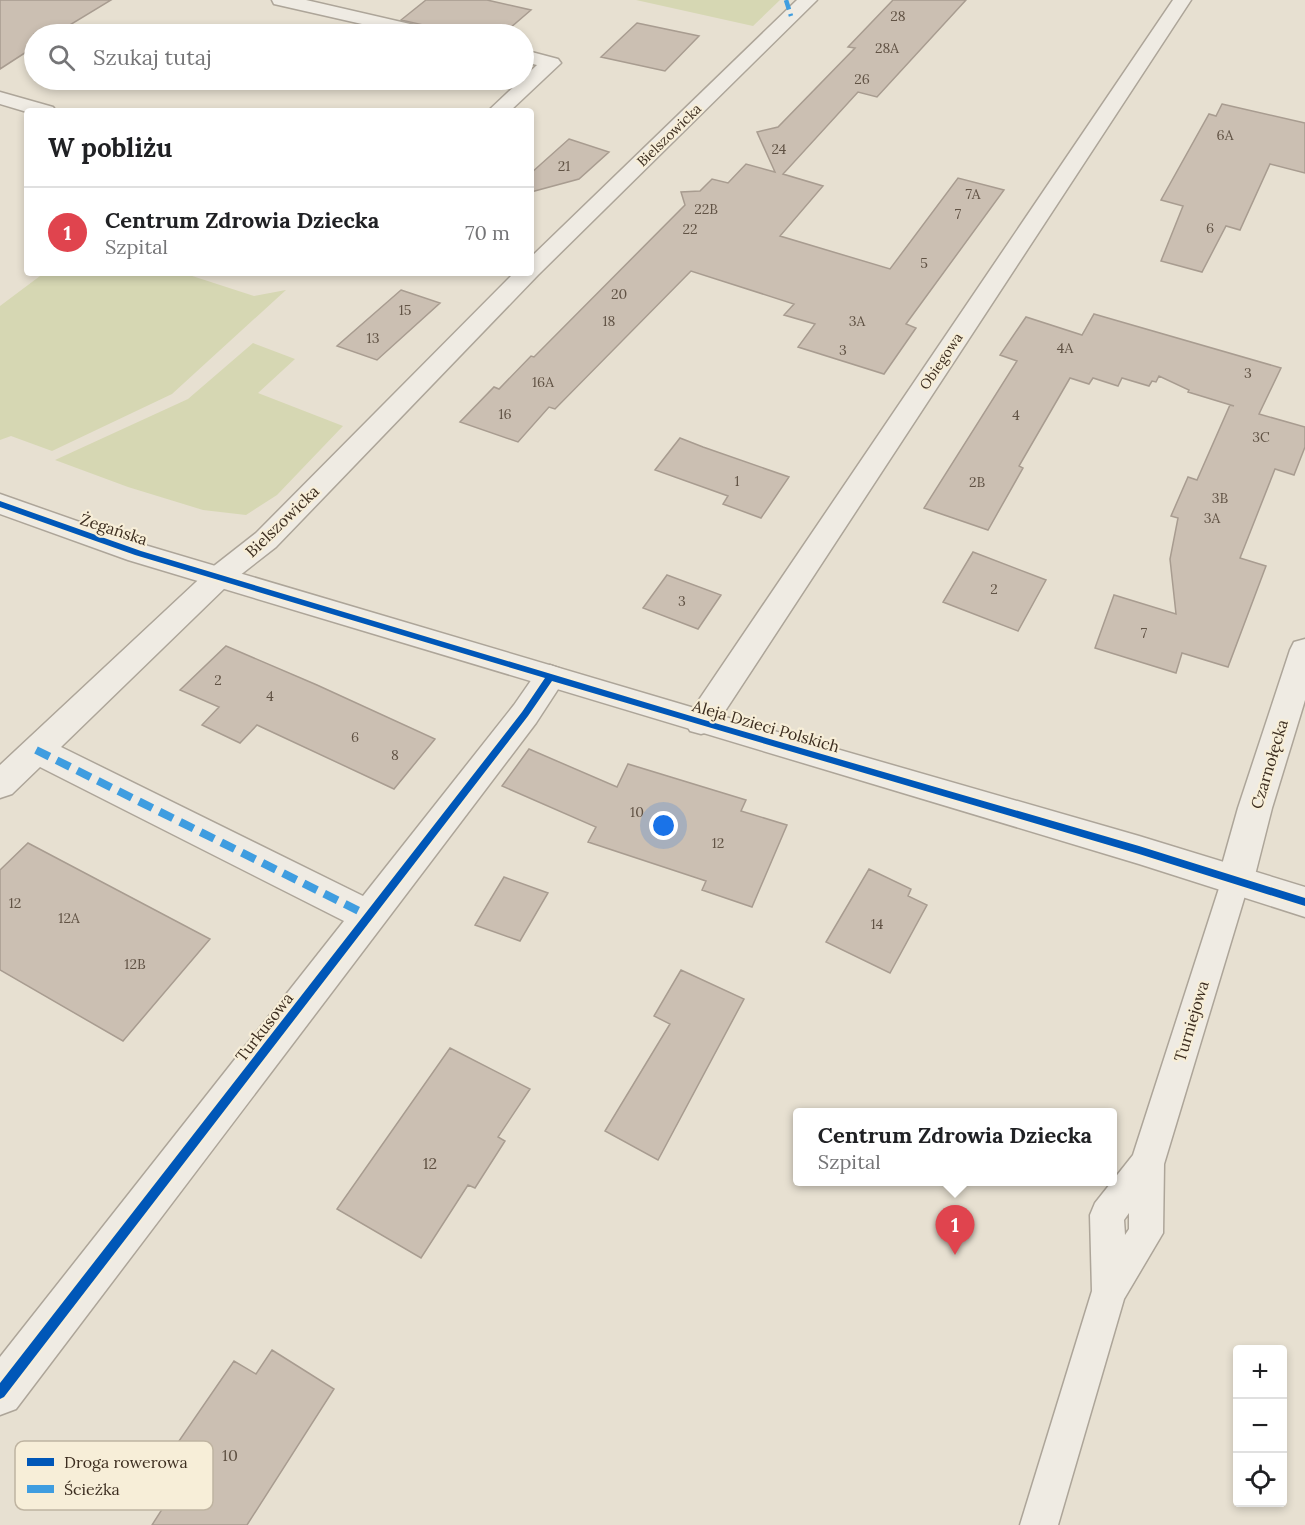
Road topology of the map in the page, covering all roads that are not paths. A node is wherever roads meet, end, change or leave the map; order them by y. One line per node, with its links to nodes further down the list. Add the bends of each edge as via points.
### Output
1 (280, 0): 4 (street)
2 (808, 0): 11 (street, Bielszowicka)
3 (1182, 0): 17 (street, Obiegowa)
4 (385, 24)
5 (534, 59): 6 (street, via 551,63)
6 (534, 78)
7 (521, 90): 10 (street)
8 (0, 98): 9 (street)
9 (35, 108)
10 (501, 108)
11 (534, 268)
12 (526, 276): 14 (street, Bielszowicka, via 266,540)
13 (0, 504): 14 (street, Żegańska, via 138,553)
14 (220, 576): 16 (street, Aleja Dzieci Polskich); 18 (street, Bielszowicka)
15 (1305, 650): 20 (street, Czarnołęcka)
16 (550, 677): 17 (street, Aleja Dzieci Polskich); 22 (street, Turkusowa)
17 (701, 722): 20 (street, Aleja Dzieci Polskich)
18 (36, 750): 19 (street, Bielszowicka); 22 (street)
19 (0, 785)
20 (1236, 879): 21 (street, Aleja Dzieci Polskich); 24 (lane, Turniejowa, via 1147,1164 1146,1233 1109,1291)
21 (1305, 902)
22 (369, 916): 23 (street, Turkusowa)
23 (0, 1394)
24 (1039, 1525)

